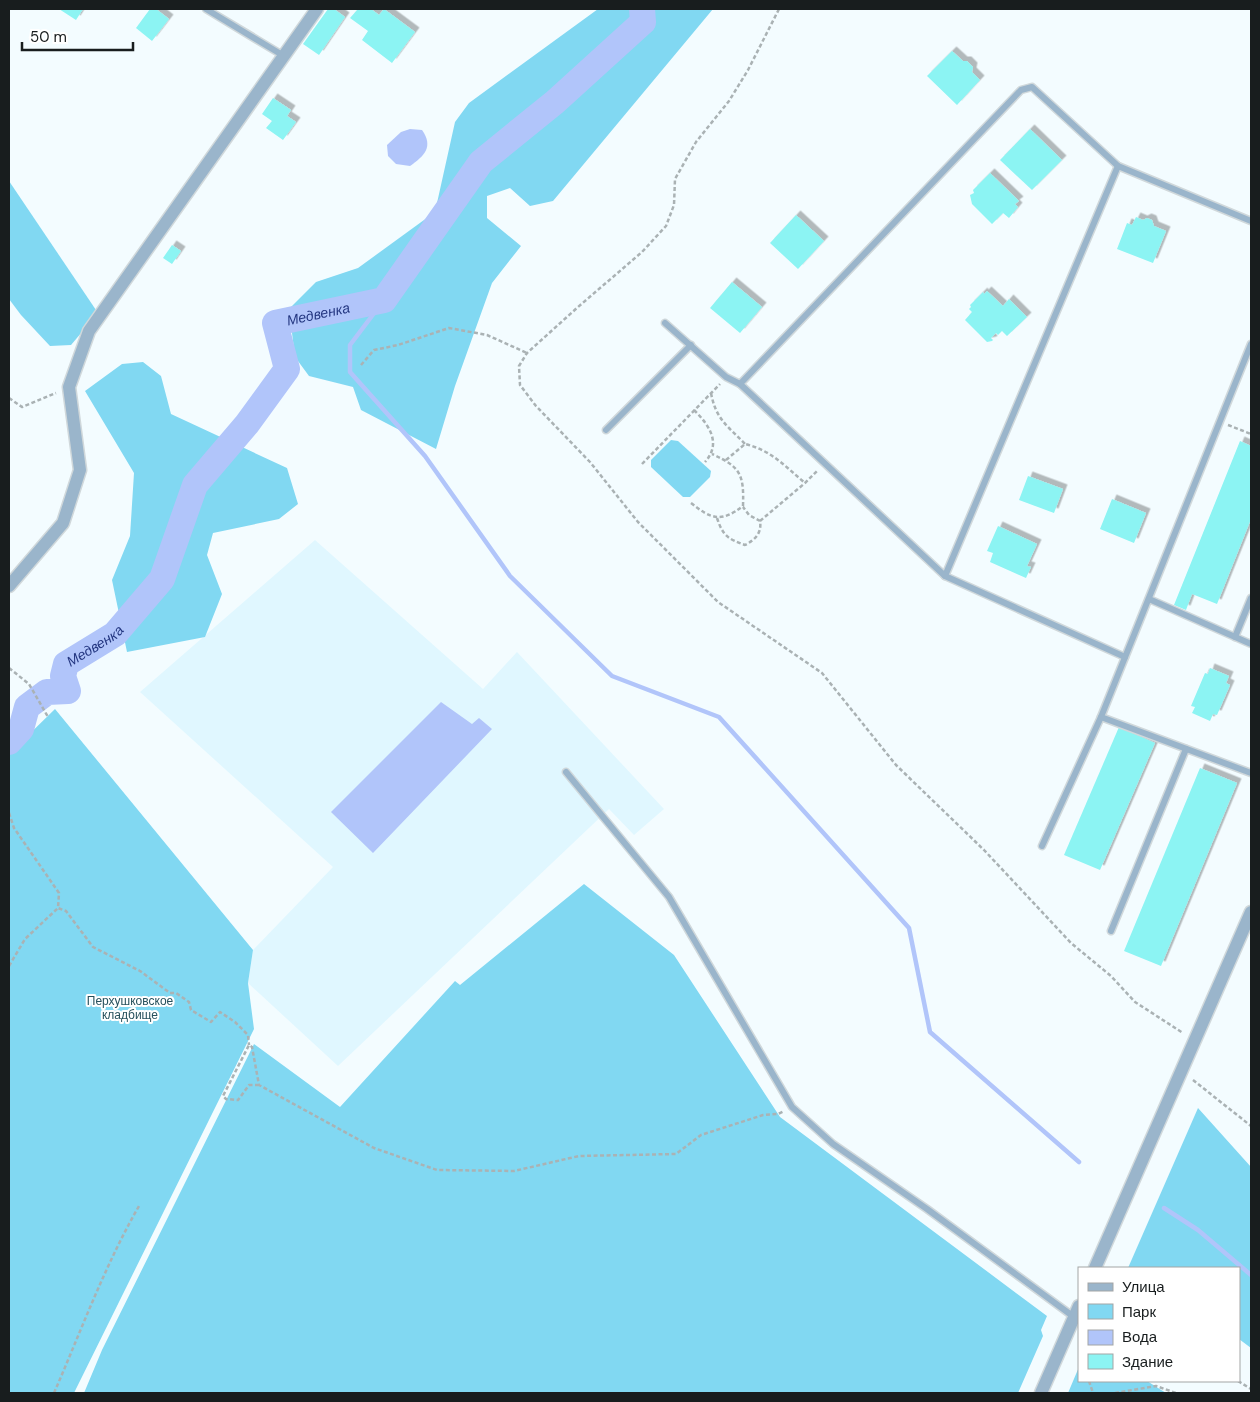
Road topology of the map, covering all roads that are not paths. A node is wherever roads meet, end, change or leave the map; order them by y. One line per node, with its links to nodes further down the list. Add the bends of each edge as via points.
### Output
1 (206, 9): 3 (lane)
2 (318, 9): 3 (street)
3 (284, 56): 12 (street, via 89,331 69,387 80,470 64,523)
4 (1118, 166): 5 (lane); 9 (lane, via 1032,87 1021,90); 11 (lane)
5 (1251, 221)
6 (665, 323): 8 (lane)
7 (1251, 344): 14 (lane)
8 (691, 345): 9 (lane, via 726,377); 10 (lane)
9 (740, 384): 11 (lane)
10 (606, 430)
11 (945, 576): 17 (lane)
12 (9, 586)
13 (1251, 598): 15 (lane)
14 (1149, 599): 15 (lane); 17 (lane)
15 (1235, 637): 16 (lane)
16 (1251, 644)
17 (1125, 657): 18 (lane)
18 (1101, 717): 19 (lane); 22 (lane)
19 (1186, 749): 21 (lane); 24 (lane)
20 (566, 772): 26 (lane, via 669,896 792,1107 833,1144)
21 (1251, 773)
22 (1042, 846)
23 (1251, 912): 25 (street)
24 (1111, 931)
25 (1095, 1267)
26 (1076, 1311): 27 (street)
27 (1041, 1393)

